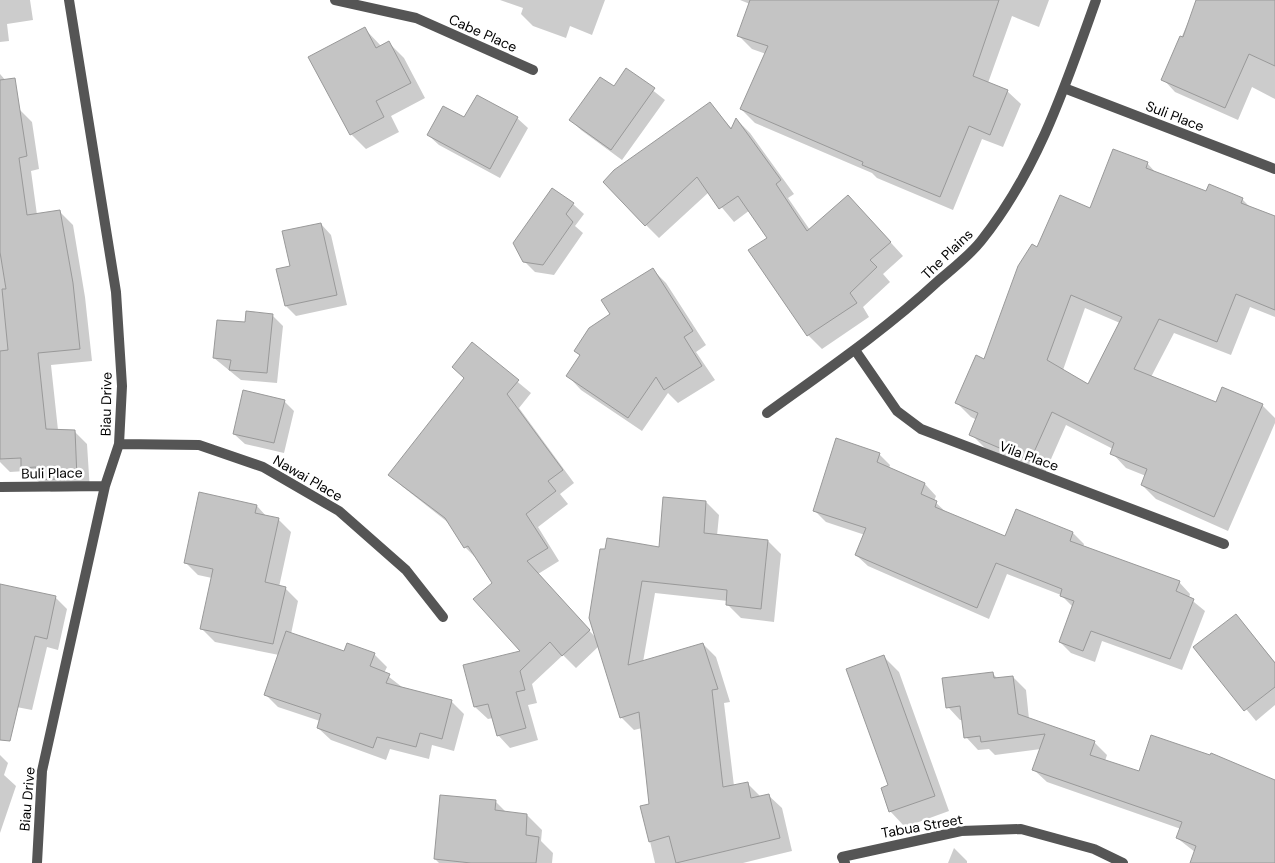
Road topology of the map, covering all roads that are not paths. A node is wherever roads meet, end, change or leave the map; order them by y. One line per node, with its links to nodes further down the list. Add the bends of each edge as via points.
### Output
1 (69, 0): 9 (street, Biau Drive, via 116,292 122,386)
2 (335, 0): 4 (street, Cabe Place, via 416,18)
3 (1096, 0): 5 (street, The Plains)
4 (533, 70)
5 (1064, 88): 6 (street, Suli Place); 7 (street, The Plains, via 1038,151 980,242 899,317)
6 (1275, 169)
7 (854, 350): 8 (street, The Plains); 12 (street, Vila Place, via 897,411 921,429)
8 (767, 413)
9 (119, 444): 10 (street, Biau Drive); 13 (street, Nawai Place, via 199,445 263,467 339,511 406,570)
10 (105, 486): 11 (street, Buli Place); 15 (street, Biau Drive, via 42,772)
11 (0, 487)
12 (1224, 544)
13 (443, 617)
14 (843, 860): 16 (street, Tabua Street, via 960,831 1021,829 1094,849)
15 (37, 863)
16 (1123, 863)

